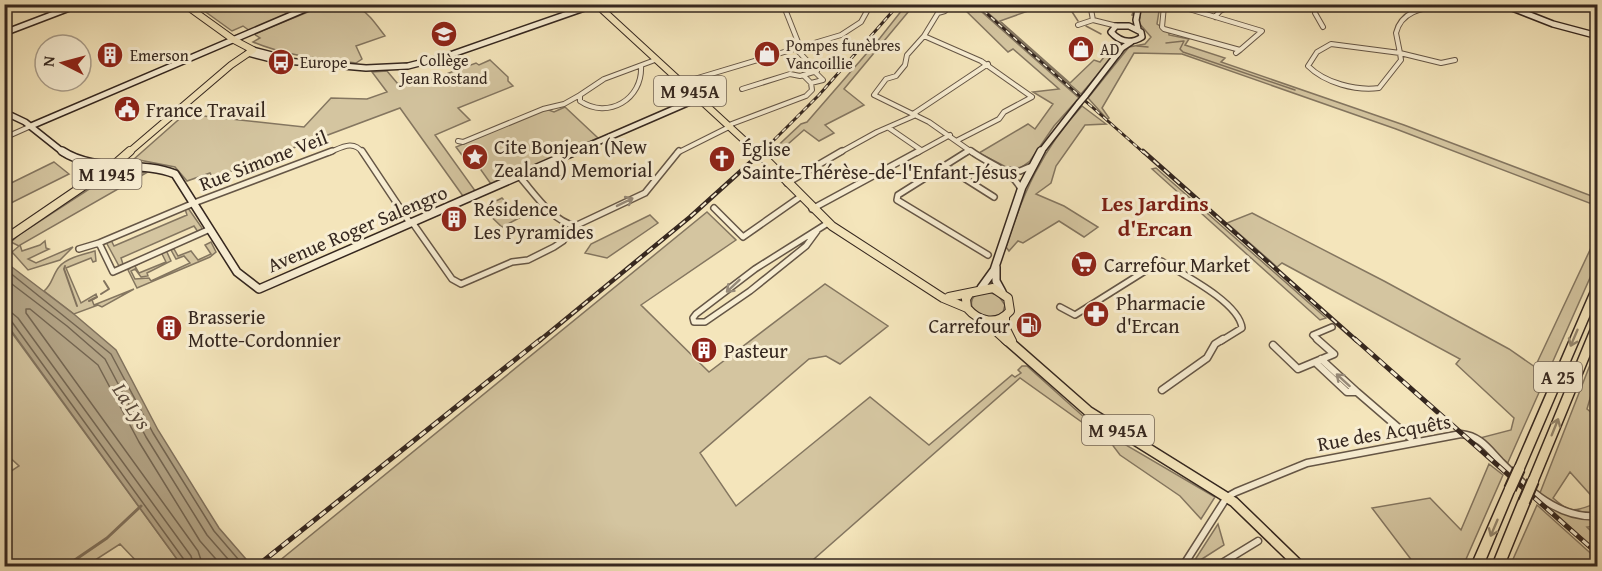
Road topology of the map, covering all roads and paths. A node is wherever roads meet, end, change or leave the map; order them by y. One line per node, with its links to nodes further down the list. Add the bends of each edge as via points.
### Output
1 (22, 4): 14 (street)
2 (80, 4): 25 (street)
3 (184, 4): 29 (main road)
4 (319, 4): 29 (street)
5 (783, 4): 31 (street)
6 (871, 4): 31 (street, via 861,22 847,32)
7 (1090, 4): 18 (street)
8 (1139, 4): 16 (street)
9 (1234, 4): 17 (street)
10 (1316, 4): 22 (street, via 1318,22)
11 (1450, 4): 34 (street, via 1405,15 1395,34)
12 (1502, 4): 27 (street)
13 (593, 5): 32 (street, via 418,64 377,68 322,64 267,59); 35 (main road, M 945A)
14 (4, 11)
15 (945, 11): 26 (street, via 938,13)
16 (1137, 14): 20 (street); 23 (street)
17 (1215, 17): 17 (street, via 1262,32 1238,52 1162,27 1167,5)
18 (1093, 20): 19 (street); 21 (street); 24 (street)
19 (1078, 25)
20 (1125, 25): 21 (street); 23 (street)
21 (1117, 26): 24 (street)
22 (1323, 27)
23 (1138, 29): 30 (street, via 1142,37)
24 (1111, 31): 28 (street)
25 (4, 33)
26 (924, 36): 37 (street); 47 (street, via 907,55 896,76 886,79 874,96)
27 (1598, 36)
28 (1119, 39): 30 (street); 33 (street)
29 (234, 40): 32 (main road); 48 (street)
30 (1131, 42): 33 (street)
31 (798, 48): 39 (street); 41 (street)
32 (250, 51): 57 (main road, M 1945)
33 (1118, 53): 59 (street, bridge, via 1056,129)
34 (1401, 53): 34 (street, via 1401,62 1375,89 1330,79 1308,66 1330,44); 36 (street, via 1443,64)
35 (655, 60): 38 (street); 41 (main road, M 945A)
36 (1455, 60)
37 (988, 64): 47 (street); 53 (street, via 1032,97)
38 (640, 66): 44 (street, via 593,85); 44 (street, via 641,86 624,101 595,108 583,104)
39 (816, 71): 40 (street); 42 (street, via 823,80)
40 (803, 75): 42 (street); 43 (street, via 790,75)
41 (681, 83): 45 (main road, M 945A)
42 (812, 83): 49 (street, via 812,90 804,98)
43 (742, 90)
44 (580, 95): 54 (street, via 464,142)
45 (699, 98): 49 (main road, M 945A); 61 (street, Avenue Roger Salengro)
46 (4, 112): 48 (street)
47 (915, 114): 50 (street); 51 (street)
48 (31, 126): 52 (street); 57 (street, via 75,158)
49 (730, 126): 62 (main road, M 945A); 71 (street, one-way to 49, via 645,193 678,151)
50 (890, 128): 55 (street); 62 (street, via 829,157)
51 (950, 135): 53 (street); 55 (street)
52 (4, 138)
53 (958, 140): 56 (street)
54 (458, 141)
55 (921, 150): 68 (street)
56 (970, 150): 58 (street); 60 (street)
57 (116, 165): 66 (street, via 172,172); 74 (main road, M 1945)
58 (945, 166): 65 (street); 77 (street, via 898,195 897,201)
59 (1032, 166): 60 (street, via 1017,171); 63 (street)
60 (1003, 169): 63 (street)
61 (519, 176): 69 (street, Avenue Roger Salengro); 71 (street, via 558,219)
62 (787, 183): 64 (main road, M 945A)
63 (1021, 189): 78 (street)
64 (800, 197): 67 (street, via 743,237); 68 (main road, M 945A)
65 (994, 197)
66 (194, 203): 69 (street, Rue Simone Veil, via 353,144); 72 (street); 75 (street)
67 (714, 208)
68 (812, 209): 70 (main road, M 945A)
69 (411, 223): 71 (street, via 458,284 512,262 528,260 559,244); 72 (street, Avenue Roger Salengro, via 259,289 238,274)
70 (828, 223): 73 (street); 84 (main road, M 945A)
71 (572, 226)
72 (210, 229): 75 (street, via 113,272)
73 (817, 231): 79 (street); 80 (street, via 806,246)
74 (4, 240)
75 (99, 243): 76 (street)
76 (79, 249)
77 (988, 255)
78 (998, 259): 82 (street); 83 (street, via 996,278)
79 (762, 266): 80 (street); 80 (street, one-way to 80, via 696,314 694,322 705,322)
80 (772, 273)
81 (1598, 285): 103 (highway, A 25, one-way to 103, bridge)
82 (981, 288): 83 (main road); 85 (main road)
83 (1002, 292): 88 (main road, via 1011,305)
84 (936, 293): 85 (main road, M 945A, via 952,297); 87 (main road, M 945A)
85 (969, 294): 87 (main road)
86 (1060, 307): 95 (street, via 1075,315 1161,261 1216,296 1239,317 1242,326 1217,342 1207,358)
87 (967, 308): 89 (main road)
88 (1005, 318): 89 (main road); 93 (main road, M 945A, via 1006,330)
89 (985, 321): 93 (main road, M 945A)
90 (1598, 322): 104 (highway, A 25, one-way to 90, bridge)
91 (1332, 327): 94 (street, via 1313,335 1334,354)
92 (1273, 345): 94 (street, via 1298,369)
93 (1018, 349): 97 (main road, M 945A, via 1088,411)
94 (1318, 361): 96 (street)
95 (1162, 390)
96 (1415, 442): 97 (street, Rue des Acquêts, via 1307,463); 98 (street, Rue des Acquêts, via 1461,434 1476,437 1553,506 1573,515)
97 (1227, 497): 100 (street); 102 (main road, M 945A)
98 (1598, 516)
99 (1258, 541): 101 (street)
100 (1183, 567)
101 (1217, 567)
102 (1300, 567)
103 (1477, 567)
104 (1498, 567)

